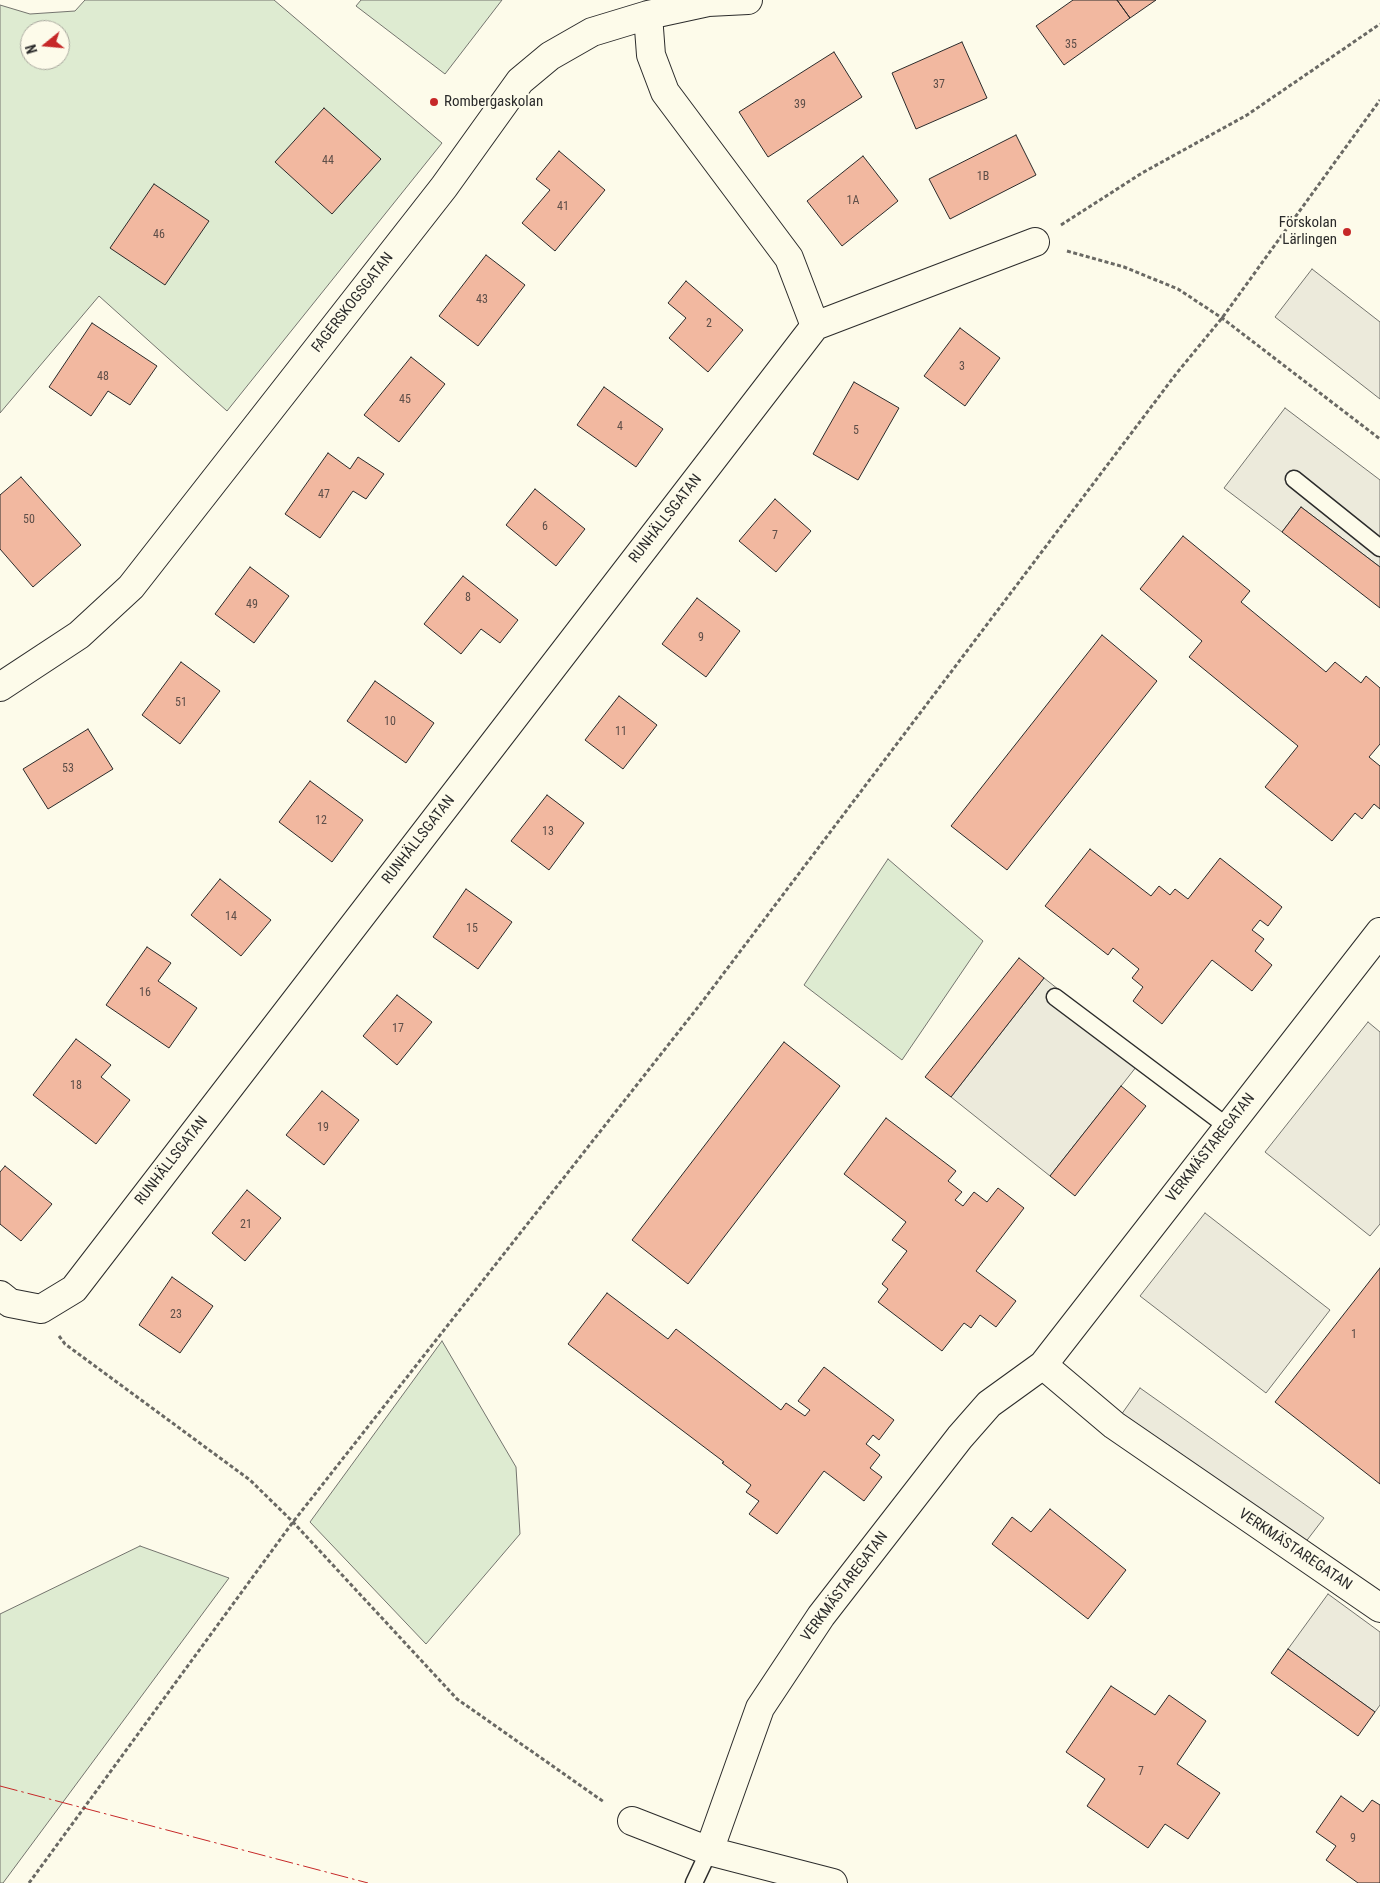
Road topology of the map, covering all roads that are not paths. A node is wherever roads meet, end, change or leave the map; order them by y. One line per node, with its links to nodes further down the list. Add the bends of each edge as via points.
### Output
1 (748, 0): 2 (street, FAGERSKOGSGATAN, via 708,2)
2 (648, 15): 4 (street, via 652,54 665,92 789,258); 7 (street, FAGERSKOGSGATAN, via 592,32 550,56 520,81 444,187 131,587 79,635)
3 (1035, 242): 4 (street)
4 (815, 326): 11 (street, RUNHÄLLSGATAN, via 74,1289 41,1309 10,1303)
5 (1294, 479): 6 (lane)
6 (1380, 548)
7 (0, 687)
8 (1380, 932): 10 (street, VERKMÄSTAREGATAN)
9 (1055, 997): 10 (lane)
10 (1228, 1127): 12 (street, VERKMÄSTAREGATAN)
11 (0, 1296)
12 (1043, 1365): 13 (street, VERKMÄSTAREGATAN, via 1114,1425); 15 (street, VERKMÄSTAREGATAN, via 989,1404 965,1430 821,1616 760,1708)
13 (1380, 1608)
14 (632, 1821): 15 (street)
15 (709, 1851): 16 (lane, VERKMÄSTAREGATAN); 17 (street)
16 (694, 1883)
17 (833, 1883)

